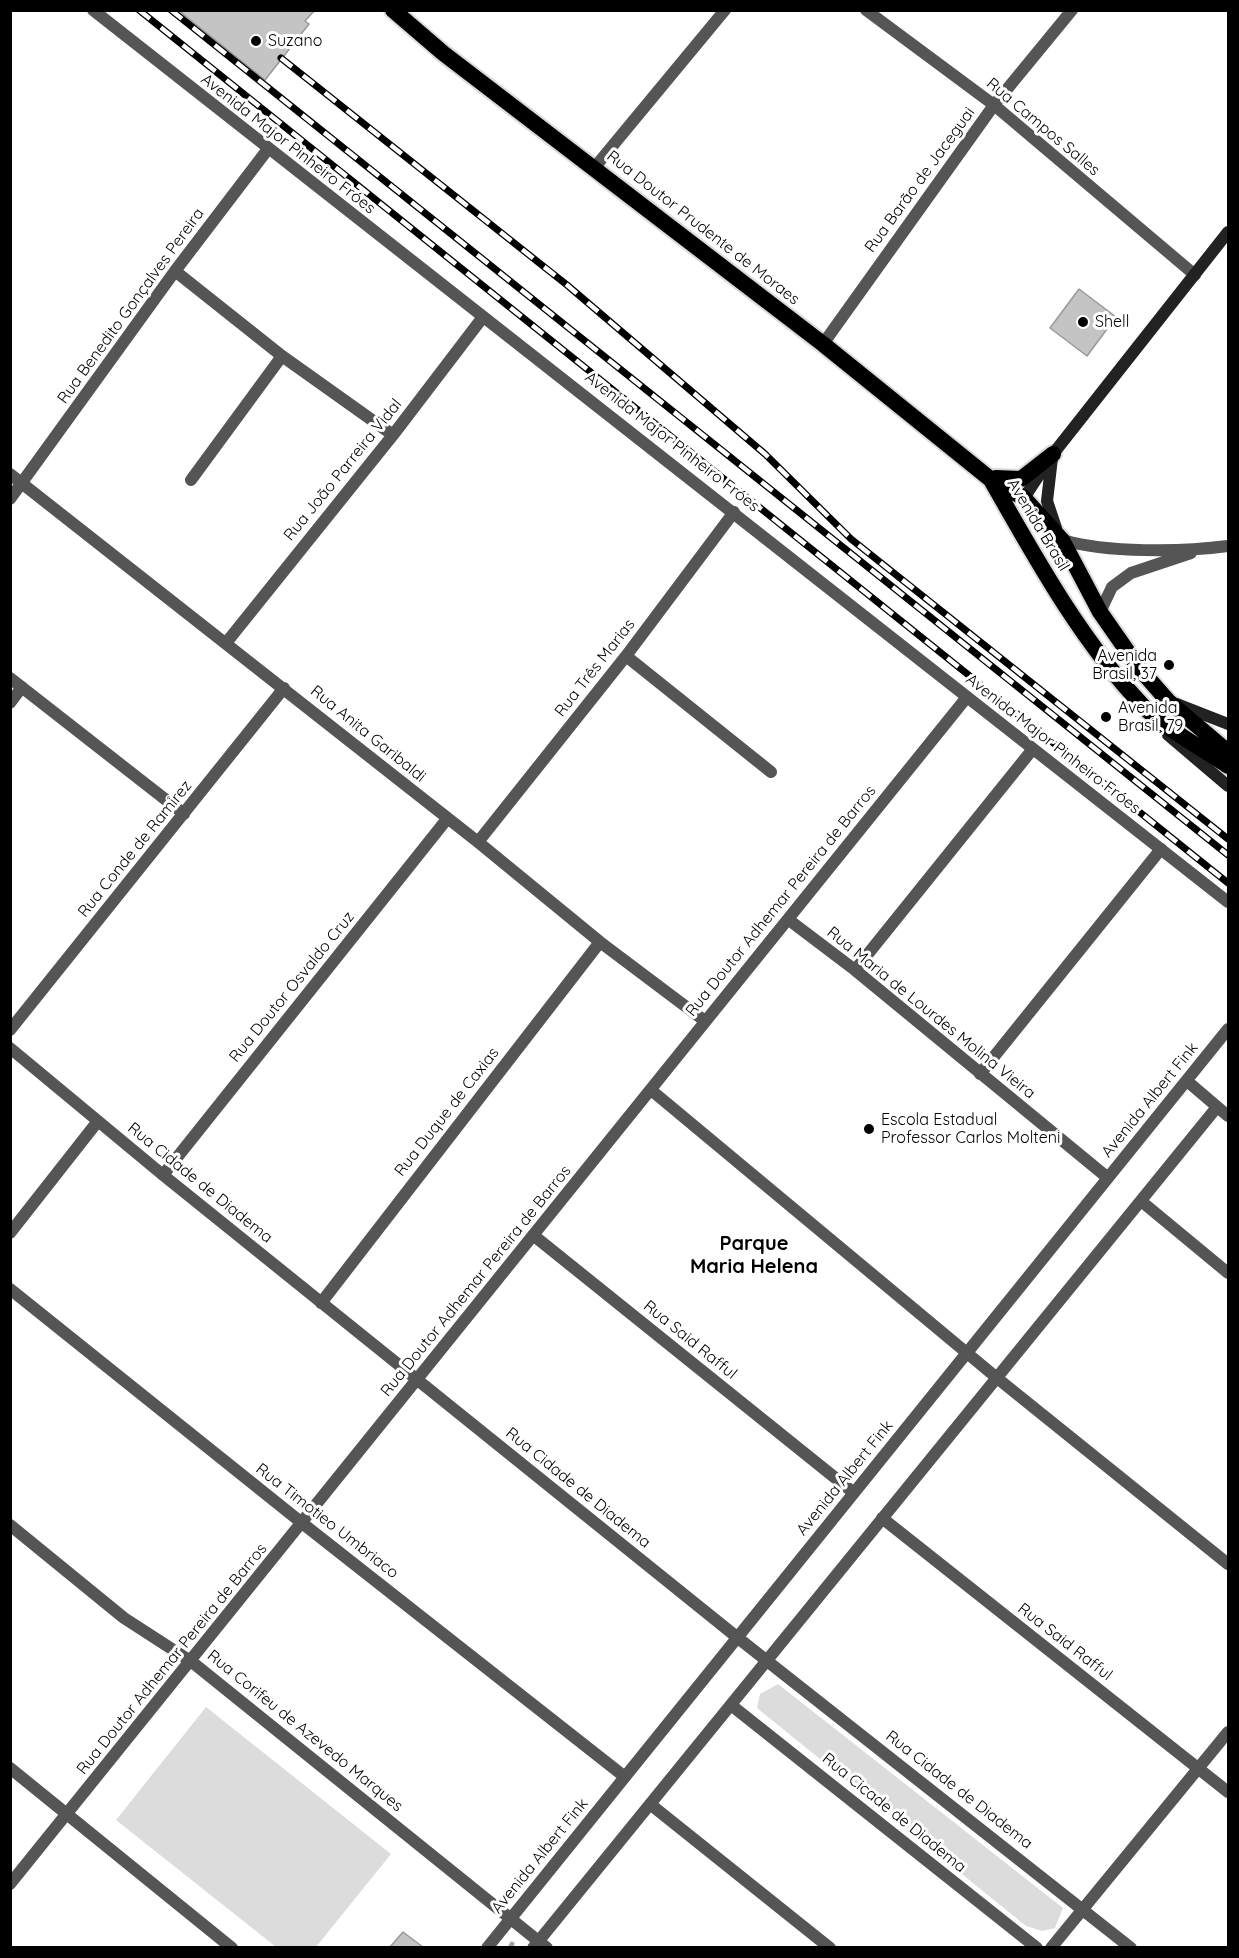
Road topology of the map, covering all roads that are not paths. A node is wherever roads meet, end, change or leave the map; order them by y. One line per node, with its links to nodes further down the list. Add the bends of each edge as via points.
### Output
1 (93, 10): 7 (street, Avenida Major Pinheiro Fróes)
2 (393, 10): 8 (highway, Rua Doutor Prudente de Moraes, via 443,53)
3 (725, 10): 8 (street)
4 (866, 10): 6 (street, Rua Campos Salles)
5 (1072, 10): 6 (street, Rua Barão de Jaceguai)
6 (994, 105): 11 (street, Rua Campos Salles); 13 (street, Rua Barão de Jaceguai)
7 (268, 148): 10 (street, Rua Benedito Gonçalves Pereira); 12 (street, Avenida Major Pinheiro Fróes)
8 (595, 167): 13 (highway, Rua Doutor Prudente de Moraes)
9 (1228, 232): 11 (main road)
10 (175, 271): 14 (street); 20 (street, Rua Benedito Gonçalves Pereira)
11 (1195, 275): 16 (main road)
12 (483, 317): 15 (street, Rua João Parreira Vidal); 23 (street, Avenida Major Pinheiro Fróes)
13 (823, 344): 18 (highway, Rua Doutor Prudente de Moraes)
14 (282, 356): 15 (street); 19 (street)
15 (393, 435): 29 (street, Rua João Parreira Vidal)
16 (1053, 454): 18 (highway, via 1021,479); 21 (main road); 25 (main road, via 1047,501)
17 (10, 474): 20 (street, Rua Anita Garibaldi)
18 (989, 478): 21 (highway, Avenida Brasil); 24 (highway, Avenida Brasil)
19 (191, 480)
20 (23, 484): 22 (street, Rua Benedito Gonçalves Pereira); 29 (street, Rua Anita Garibaldi)
21 (1024, 498): 24 (highway); 25 (highway, Avenida Brasil)
22 (10, 499)
23 (734, 512): 30 (street, Rua Três Marias); 34 (street, Avenida Major Pinheiro Fróes)
24 (1014, 523): 37 (highway, Avenida Brasil, via 1088,638)
25 (1062, 540): 27 (street, via 1089,547); 28 (highway, Avenida Brasil)
26 (1228, 546): 27 (street)
27 (1204, 549): 28 (street, via 1131,573 1112,587)
28 (1100, 612): 35 (highway, Avenida Brasil, via 1122,646)
29 (226, 643): 33 (street, Rua Anita Garibaldi)
30 (626, 656): 42 (street); 46 (street, Rua Três Marias)
31 (10, 678): 32 (street)
32 (22, 687): 36 (street); 44 (street)
33 (284, 688): 44 (street, Rua Conde de Ramirez); 45 (street, Rua Anita Garibaldi)
34 (967, 696): 39 (street, Avenida Major Pinheiro Fróes); 49 (street, Rua Doutor Adhemar Pereira de Barros)
35 (1168, 700): 38 (main road, Avenida Brasil); 40 (highway, Avenida Brasil)
36 (10, 703)
37 (1144, 707): 41 (highway, Avenida Brasil); 43 (main road, Avenida Brasil, via 1161,728)
38 (1228, 724)
39 (1032, 750): 47 (street, Avenida Major Pinheiro Fróes); 51 (street)
40 (1228, 752)
41 (1228, 766)
42 (771, 772)
43 (1228, 786)
44 (184, 814): 54 (street, Rua Conde de Ramirez)
45 (447, 819): 46 (street, Rua Anita Garibaldi); 62 (street, Rua Doutor Osvaldo Cruz)
46 (478, 842): 50 (street, Rua Anita Garibaldi)
47 (1161, 849): 48 (street, Avenida Major Pinheiro Fróes); 56 (street)
48 (1228, 902)
49 (789, 920): 51 (street, Rua Maria de Lourdes Molina Vieira); 52 (street, Rua Doutor Adhemar Pereira de Barros)
50 (600, 942): 52 (street, Rua Anita Garibaldi); 69 (street, Rua Duque de Caxias)
51 (855, 970): 56 (street, Rua Maria de Lourdes Molina Vieira)
52 (705, 1021): 58 (street, Rua Doutor Adhemar Pereira de Barros)
53 (1228, 1029): 57 (street, Avenida Albert Fink)
54 (10, 1030)
55 (10, 1048): 61 (street, Rua Cidade de Diadema)
56 (980, 1074): 63 (street, Rua Maria de Lourdes Molina Vieira)
57 (1187, 1081): 59 (street); 63 (street, Avenida Albert Fink)
58 (651, 1090): 66 (street, Rua Doutor Adhemar Pereira de Barros); 70 (street)
59 (1217, 1107): 60 (street); 64 (street)
60 (1228, 1116)
61 (98, 1121): 62 (street, Rua Cidade de Diadema); 65 (street)
62 (163, 1175): 69 (street, Rua Cidade de Diadema)
63 (1108, 1178): 70 (street, Avenida Albert Fink)
64 (1141, 1201): 67 (street); 71 (street)
65 (10, 1233)
66 (533, 1235): 72 (street, Rua Doutor Adhemar Pereira de Barros); 73 (street, Rua Said Rafful)
67 (1228, 1273)
68 (10, 1289): 75 (street, Rua Timotieo Umbriaco)
69 (321, 1303): 72 (street, Rua Cidade de Diadema)
70 (968, 1353): 71 (street); 73 (street, Avenida Albert Fink)
71 (997, 1378): 74 (street); 77 (street)
72 (418, 1381): 75 (street, Rua Doutor Adhemar Pereira de Barros); 78 (street, Rua Cidade de Diadema)
73 (854, 1493): 78 (street, Avenida Albert Fink)
74 (882, 1518): 79 (street); 84 (street, Rua Said Rafful)
75 (302, 1523): 80 (street, Rua Doutor Adhemar Pereira de Barros); 85 (street, Rua Timotieo Umbriaco)
76 (10, 1525): 80 (street, Rua Corifeu de Azevedo Marques, via 124,1618)
77 (1228, 1564)
78 (738, 1638): 79 (street, Rua Cidade de Diadema); 85 (street, Avenida Albert Fink)
79 (766, 1660): 81 (street); 90 (street, Rua Cidade de Diadema)
80 (192, 1662): 88 (street, Rua Doutor Adhemar Pereira de Barros); 91 (street, Rua Corifeu de Azevedo Marques)
81 (731, 1704): 87 (street); 96 (street, Rua Cicade de Diadema)
82 (1228, 1732): 84 (street)
83 (10, 1768): 88 (street)
84 (1199, 1768): 86 (street, Rua Said Rafful); 90 (street)
85 (625, 1777): 91 (street, Avenida Albert Fink)
86 (1228, 1792)
87 (650, 1804): 92 (street); 95 (street)
88 (68, 1815): 89 (street, Rua Doutor Adhemar Pereira de Barros); 93 (street)
89 (10, 1884)
90 (1082, 1908): 97 (street); 98 (street, Rua Cidade de Diadema)
91 (512, 1917): 92 (street, Rua Corifeu de Azevedo Marques); 94 (street, Avenida Albert Fink)
92 (540, 1945)
93 (232, 1947)
94 (487, 1947)
95 (830, 1947)
96 (1037, 1947)
97 (1051, 1947)
98 (1131, 1947)

